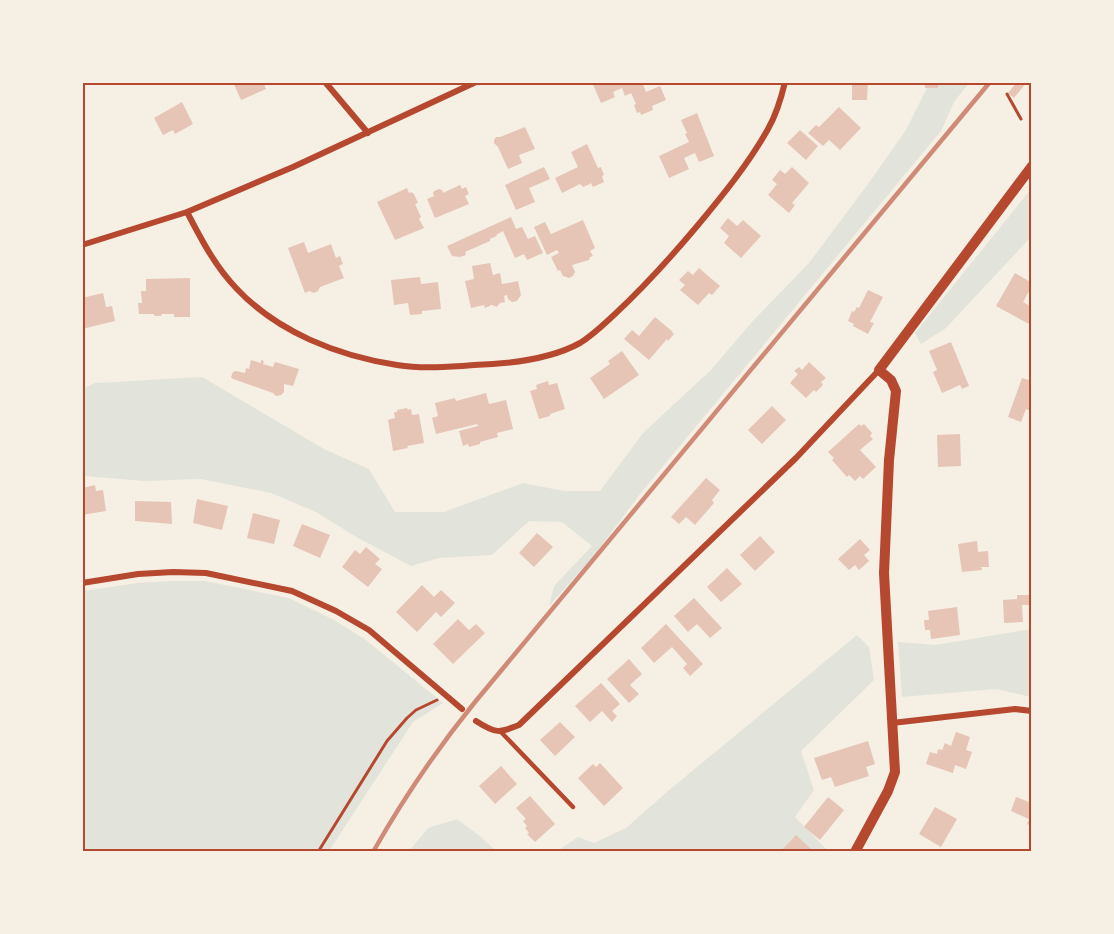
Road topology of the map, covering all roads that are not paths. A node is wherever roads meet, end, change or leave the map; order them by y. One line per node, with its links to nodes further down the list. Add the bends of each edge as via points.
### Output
1 (325, 82): 4 (street)
2 (476, 82): 4 (street)
3 (785, 82): 6 (street, via 778,107 754,151 674,255 596,331 564,351 540,357 442,367 399,365 333,349 272,320 253,304 221,270)
4 (368, 133): 6 (street)
5 (1032, 166): 8 (street)
6 (186, 212): 7 (street)
7 (82, 245)
8 (879, 370): 13 (street, via 891,380 896,391 888,460 884,573); 14 (street, via 796,458 519,725)
9 (82, 583): 10 (street, via 138,574 206,573 292,591 369,630)
10 (462, 709)
11 (1032, 711): 13 (street, via 1015,709)
12 (476, 721): 14 (street)
13 (891, 723): 16 (street, via 895,772)
14 (501, 732): 15 (lane)
15 (573, 807)
16 (855, 852)

